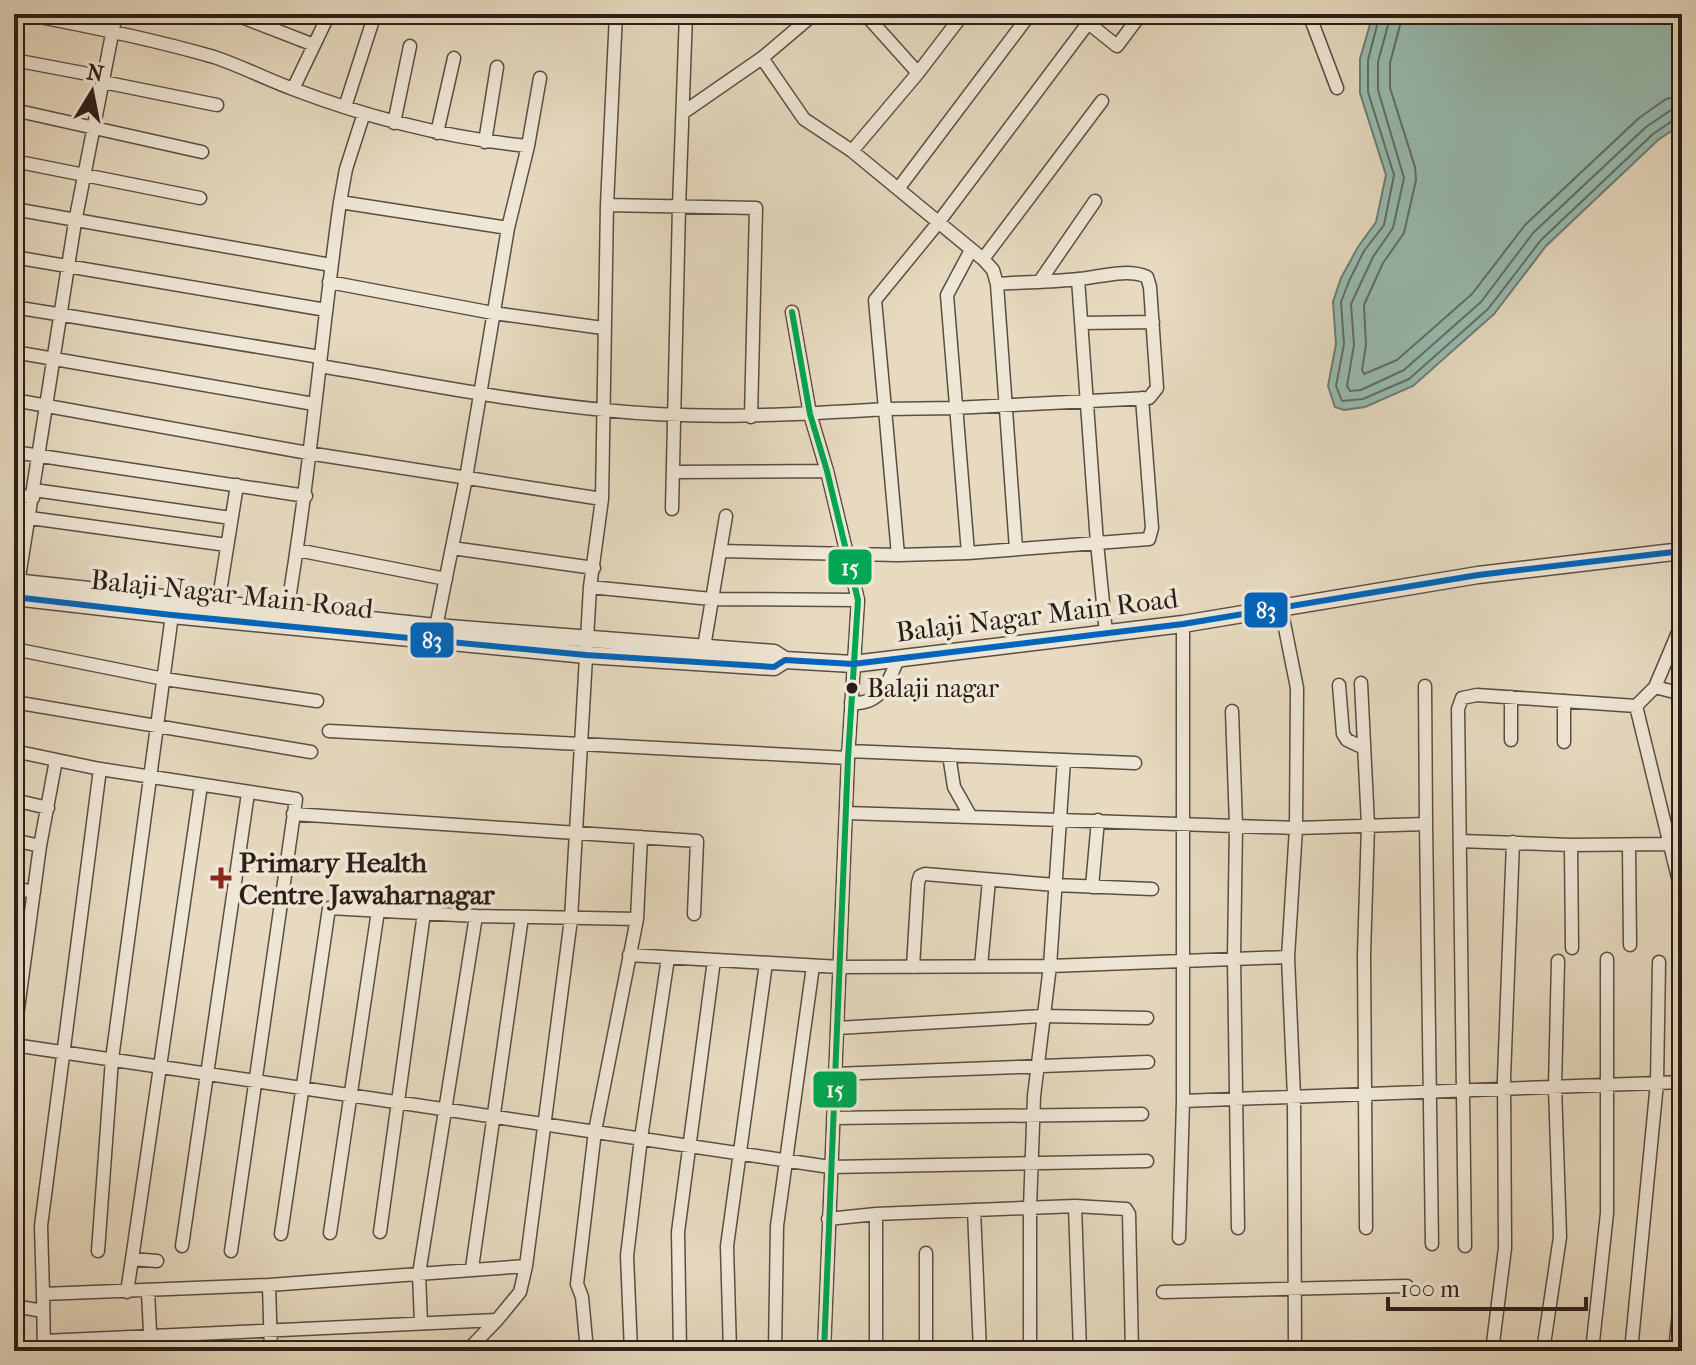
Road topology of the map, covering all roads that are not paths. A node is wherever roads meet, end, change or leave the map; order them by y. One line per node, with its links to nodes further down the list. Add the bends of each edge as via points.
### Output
1 (24, 14): 16 (street)
2 (116, 14): 16 (street)
3 (234, 14): 18 (street)
4 (616, 14): 48 (street)
5 (686, 14): 33 (street)
6 (795, 14): 17 (street)
7 (814, 14): 17 (street)
8 (865, 14): 24 (street)
9 (963, 14): 24 (street)
10 (1030, 14): 44 (street)
11 (1141, 14): 14 (street, via 1117,46)
12 (1309, 14): 27 (street)
13 (325, 15): 18 (street)
14 (1087, 17): 52 (street)
15 (373, 20): 31 (street)
16 (113, 31): 26 (street); 28 (street, via 216,58)
17 (795, 32): 21 (street)
18 (314, 45): 28 (street)
19 (410, 46): 35 (street)
20 (454, 58): 37 (street)
21 (762, 58): 33 (street); 40 (street, via 804,119)
22 (14, 60): 26 (street)
23 (497, 67): 38 (street)
24 (918, 73): 40 (street)
25 (540, 78): 39 (street)
26 (103, 80): 30 (street); 36 (street)
27 (1337, 88)
28 (293, 89): 31 (street)
29 (1102, 101): 56 (street)
30 (217, 105)
31 (345, 107): 34 (street)
32 (14, 110): 36 (street)
33 (684, 112): 49 (street)
34 (364, 113): 35 (street); 47 (street)
35 (394, 123): 37 (street)
36 (93, 127): 41 (street); 43 (street)
37 (437, 133): 38 (street)
38 (485, 142): 39 (street)
39 (528, 146): 53 (street)
40 (852, 151): 44 (street)
41 (202, 152)
42 (14, 161): 43 (street)
43 (84, 174): 45 (street); 51 (street)
44 (898, 189): 52 (street)
45 (200, 198)
46 (1095, 201): 60 (street)
47 (340, 202): 53 (street); 57 (street)
48 (607, 205): 49 (street); 70 (street)
49 (679, 207): 85 (street); 86 (street, via 756,208)
50 (14, 209): 51 (street)
51 (75, 222): 57 (street); 58 (street)
52 (938, 223): 54 (street); 82 (street, via 875,300)
53 (508, 228): 66 (street)
54 (971, 250): 56 (street); 81 (street, via 947,295)
55 (14, 257): 58 (street)
56 (983, 259): 62 (street)
57 (331, 265): 61 (street)
58 (68, 267): 64 (street); 67 (street)
59 (1078, 279): 60 (street); 68 (street, via 1128,273 1147,277); 69 (street)
60 (1040, 281): 62 (street)
61 (329, 282): 64 (street); 66 (street)
62 (997, 284): 80 (street)
63 (14, 307): 67 (street)
64 (326, 310): 73 (street)
65 (792, 312): 84 (street)
66 (493, 313): 70 (street); 74 (street)
67 (61, 315): 72 (street); 73 (street)
68 (1153, 322): 69 (street); 75 (street, via 1157,388 1154,395)
69 (1082, 323): 77 (street)
70 (603, 328): 83 (street)
71 (14, 352): 72 (street)
72 (55, 360): 78 (street); 79 (street)
73 (320, 362): 74 (street); 78 (street)
74 (481, 393): 83 (street); 92 (street)
75 (1142, 398): 77 (street); 103 (street, via 1152,535)
76 (14, 400): 79 (street)
77 (1086, 402): 80 (street); 103 (street)
78 (314, 404): 88 (street)
79 (48, 406): 88 (street); 89 (street)
80 (1007, 406): 81 (street); 106 (street)
81 (954, 408): 82 (street); 111 (street)
82 (885, 409): 84 (street); 112 (street)
83 (603, 410): 85 (street); 97 (street)
84 (810, 414): 86 (street); 90 (street)
85 (674, 415): 86 (street); 91 (street)
86 (751, 417)
87 (14, 452): 89 (street)
88 (308, 453): 92 (street); 96 (street)
89 (39, 456): 93 (street); 95 (street)
90 (827, 471): 91 (street); 110 (street)
91 (674, 472): 98 (street)
92 (466, 478): 97 (street); 105 (street)
93 (237, 485): 96 (street); 101 (street)
94 (14, 494): 95 (street)
95 (34, 494): 100 (street); 101 (street)
96 (306, 496): 107 (street)
97 (602, 499): 113 (street)
98 (672, 509)
99 (726, 516): 108 (street)
100 (30, 518): 102 (street); 104 (street)
101 (231, 518): 104 (street)
102 (20, 541): 116 (street)
103 (1097, 543): 106 (street); 126 (street)
104 (227, 545): 119 (street)
105 (452, 548): 113 (street); 114 (street)
106 (1016, 549): 111 (street)
107 (297, 550): 114 (street); 121 (street)
108 (720, 551): 110 (street); 117 (street)
109 (1682, 551): 120 (street, Balaji Nagar Main Road, via 1478,575)
110 (847, 553): 112 (street); 118 (street)
111 (968, 553): 112 (street)
112 (898, 555)
113 (594, 568): 115 (street)
114 (446, 579): 125 (street)
115 (590, 587): 117 (street); 127 (street)
116 (16, 590): 119 (street); 122 (street, Balaji Nagar Main Road)
117 (711, 599): 118 (street); 128 (street)
118 (858, 600): 132 (street)
119 (218, 604): 121 (street)
120 (1281, 608): 124 (street, Balaji Nagar Main Road); 174 (street, via 1297,688)
121 (287, 611): 125 (street)
122 (172, 615): 127 (street, Balaji Nagar Main Road); 133 (street)
123 (1682, 623): 137 (street)
124 (1183, 624): 126 (street, Balaji Nagar Main Road); 170 (street)
125 (436, 627): 127 (street)
126 (1106, 633): 130 (street, Balaji Nagar Main Road)
127 (587, 647): 128 (street); 131 (street, Balaji Nagar Main Road, via 774,667); 150 (street)
128 (704, 647): 131 (street, via 774,653)
129 (14, 649): 133 (street)
130 (898, 659): 132 (street, Balaji Nagar Main Road); 143 (street, via 880,694 864,704)
131 (785, 660): 132 (street, Balaji Nagar Main Road)
132 (853, 664): 143 (street)
133 (164, 679): 140 (street); 146 (street)
134 (1361, 683): 151 (street)
135 (1339, 685): 151 (street, via 1343,734)
136 (1425, 686): 171 (street)
137 (1655, 687): 138 (street); 144 (street)
138 (1682, 694)
139 (1511, 697): 141 (street); 148 (street); 178 (street, via 1462,698 1458,709)
140 (317, 701)
141 (1564, 701): 144 (street); 149 (street)
142 (14, 702): 146 (street)
143 (851, 703): 154 (street)
144 (1636, 706): 180 (street)
145 (1232, 711): 172 (street)
146 (157, 726): 153 (street); 160 (street)
147 (329, 731): 150 (street)
148 (1511, 740)
149 (1564, 742)
150 (580, 744): 154 (street); 175 (street)
151 (1364, 748): 173 (street)
152 (14, 751): 156 (street)
153 (311, 752)
154 (848, 755): 155 (street); 165 (street)
155 (949, 755): 157 (street); 167 (street, via 954,787)
156 (56, 760): 159 (street); 164 (street)
157 (1064, 760): 158 (street); 168 (street)
158 (1135, 763)
159 (100, 769): 160 (street); 222 (street)
160 (149, 777): 161 (street); 223 (street)
161 (201, 785): 162 (street); 226 (street)
162 (248, 793): 166 (street, via 296,799); 227 (street)
163 (14, 800): 164 (street)
164 (48, 808): 182 (street)
165 (846, 813): 167 (street); 214 (street)
166 (293, 814): 175 (street); 229 (street)
167 (971, 817): 168 (street)
168 (1060, 819): 169 (street); 185 (street)
169 (1098, 820): 170 (street); 186 (street)
170 (1181, 822): 172 (street); 207 (street)
171 (1426, 824): 173 (street); 236 (street)
172 (1236, 825): 174 (street); 204 (street)
173 (1368, 825): 174 (street); 239 (street)
174 (1296, 828): 202 (street)
175 (576, 833): 176 (street); 196 (street)
176 (641, 837): 193 (street, via 697,841); 197 (street)
177 (14, 840): 182 (street)
178 (1460, 841): 179 (street); 237 (street)
179 (1513, 842): 181 (street); 235 (street)
180 (1669, 844): 183 (street); 190 (street)
181 (1571, 845): 183 (street); 200 (street)
182 (40, 846): 189 (street)
183 (1629, 846): 199 (street)
184 (989, 880): 185 (street); 212 (street); 215 (street, via 920,876)
185 (1055, 885): 186 (street); 213 (street)
186 (1092, 887): 188 (street)
187 (14, 888): 189 (street)
188 (1152, 889)
189 (34, 892): 198 (street)
190 (1682, 894)
191 (378, 911): 192 (street); 233 (street, via 329,908); 238 (street)
192 (424, 913): 194 (street); 243 (street)
193 (694, 914)
194 (476, 916): 195 (street); 244 (street)
195 (522, 917): 196 (street); 247 (street)
196 (571, 919): 197 (street); 249 (street)
197 (637, 919): 201 (street)
198 (21, 936): 216 (street)
199 (1630, 945)
200 (1572, 948)
201 (629, 955): 203 (street); 250 (street)
202 (1288, 957): 204 (street); 240 (street)
203 (668, 958): 206 (street); 251 (street)
204 (1234, 958): 207 (street); 241 (street)
205 (1607, 959): 232 (street)
206 (714, 960): 210 (street); 252 (street)
207 (1183, 961): 213 (street); 242 (street)
208 (1558, 961): 234 (street)
209 (1659, 962): 231 (street)
210 (766, 963): 211 (street); 253 (street)
211 (813, 966): 214 (street); 254 (street)
212 (981, 966): 213 (street); 215 (street)
213 (1050, 966): 217 (street)
214 (840, 967): 215 (street); 219 (street)
215 (913, 967)
216 (18, 988): 220 (street)
217 (1043, 1016): 218 (street); 219 (street); 225 (street)
218 (1147, 1018)
219 (837, 1028): 228 (street)
220 (14, 1038)
221 (14, 1045): 222 (street)
222 (63, 1052): 223 (street); 287 (street, via 41,1226)
223 (112, 1059): 226 (street); 272 (street)
224 (1148, 1062): 225 (street)
225 (1038, 1065): 228 (street); 245 (street)
226 (161, 1066): 227 (street); 275 (street)
227 (208, 1073): 229 (street); 270 (street)
228 (835, 1074): 248 (street)
229 (256, 1080): 233 (street); 273 (street)
230 (1682, 1082): 231 (street)
231 (1657, 1083): 232 (street); 314 (street)
232 (1607, 1084): 234 (street); 313 (street, via 1607,1213)
233 (303, 1087): 238 (street); 267 (street)
234 (1555, 1087): 235 (street); 312 (street, via 1560,1237)
235 (1505, 1088): 237 (street); 311 (street, via 1505,1248)
236 (1431, 1091): 237 (street); 239 (street); 269 (street)
237 (1463, 1091): 271 (street)
238 (349, 1094): 243 (street); 266 (street)
239 (1365, 1094): 240 (street); 264 (street)
240 (1294, 1097): 241 (street); 283 (street)
241 (1236, 1098): 242 (street); 263 (street)
242 (1183, 1101): 268 (street)
243 (398, 1102): 244 (street); 265 (street)
244 (447, 1109): 247 (street); 279 (street)
245 (1034, 1114): 246 (street); 248 (street); 255 (street)
246 (1142, 1114)
247 (493, 1116): 249 (street); 278 (street)
248 (833, 1118): 257 (street)
249 (543, 1123): 250 (street); 277 (street)
250 (595, 1131): 251 (street); 298 (street, via 577,1284)
251 (641, 1138): 252 (street); 299 (street, via 627,1256)
252 (690, 1145): 253 (street); 300 (street, via 678,1232)
253 (738, 1152): 254 (street); 301 (street, via 727,1246)
254 (786, 1159): 257 (street); 302 (street, via 777,1226)
255 (1031, 1161): 256 (street); 257 (street); 259 (street)
256 (1147, 1161)
257 (830, 1167): 262 (street)
258 (1075, 1206): 259 (street); 308 (street); 309 (street, via 1120,1207 1129,1214)
259 (1030, 1208): 260 (street); 307 (street)
260 (974, 1210): 261 (street); 306 (street)
261 (876, 1214): 262 (street); 304 (street)
262 (828, 1219): 303 (street)
263 (1238, 1228)
264 (1366, 1228)
265 (380, 1232)
266 (330, 1233)
267 (281, 1234)
268 (1179, 1238)
269 (1432, 1244)
270 (182, 1246)
271 (1465, 1246)
272 (98, 1251)
273 (231, 1251)
274 (926, 1253): 305 (street)
275 (132, 1259): 276 (street); 284 (street)
276 (157, 1261)
277 (526, 1266): 278 (street); 290 (street, via 520,1292)
278 (472, 1268): 279 (street)
279 (419, 1274): 281 (street); 291 (street)
280 (1682, 1283): 315 (street)
281 (269, 1285): 285 (street); 292 (street)
282 (1407, 1286): 283 (street)
283 (1296, 1288): 286 (street); 310 (street)
284 (127, 1292): 285 (street); 287 (street)
285 (148, 1292): 293 (street)
286 (1163, 1292)
287 (43, 1294): 289 (street)
288 (14, 1306): 289 (street)
289 (43, 1311): 294 (street)
290 (497, 1320): 291 (street); 297 (street)
291 (421, 1323): 292 (street)
292 (270, 1331): 293 (street); 296 (street)
293 (151, 1337): 294 (street); 295 (street)
294 (44, 1346)
295 (151, 1351)
296 (271, 1351)
297 (467, 1351)
298 (587, 1351)
299 (631, 1351)
300 (680, 1351)
301 (730, 1351)
302 (775, 1351)
303 (824, 1351)
304 (876, 1351)
305 (926, 1351)
306 (980, 1351)
307 (1030, 1351)
308 (1080, 1351)
309 (1132, 1351)
310 (1295, 1351)
311 (1492, 1351)
312 (1543, 1351)
313 (1592, 1351)
314 (1631, 1351)
315 (1675, 1351)

